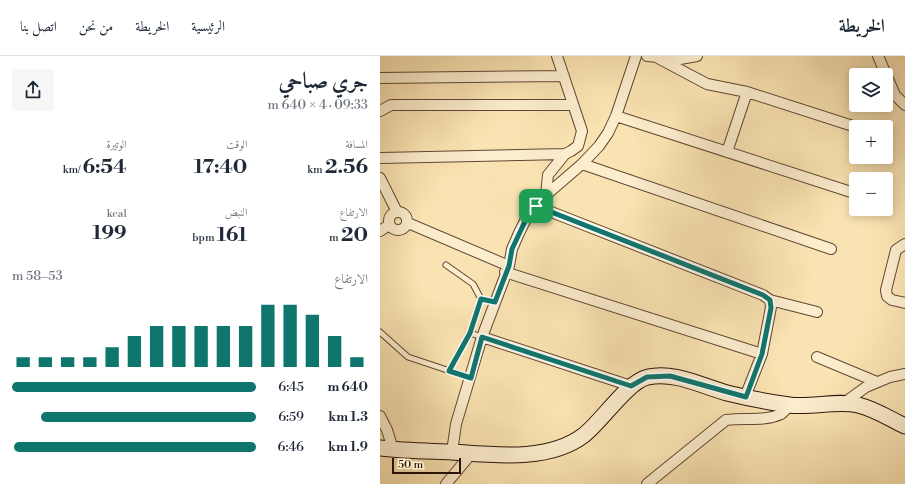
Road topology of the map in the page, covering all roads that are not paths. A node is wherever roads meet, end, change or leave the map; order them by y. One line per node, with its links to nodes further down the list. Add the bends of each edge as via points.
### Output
1 (557, 56): 7 (street)
2 (636, 56): 13 (street)
3 (647, 56): 6 (street)
4 (697, 56): 6 (street, via 680,60)
5 (878, 56): 11 (street, via 895,95)
6 (658, 58): 9 (street, via 707,84)
7 (564, 76): 8 (street); 10 (street)
8 (380, 78)
9 (747, 92): 14 (street); 15 (street)
10 (573, 105): 12 (street, via 391,105); 16 (street, via 582,131 578,146)
11 (905, 105)
12 (380, 111)
13 (616, 116): 15 (street); 18 (street, via 599,146)
14 (849, 126)
15 (727, 152): 20 (street)
16 (565, 154): 17 (street); 21 (street, via 548,175)
17 (380, 158)
18 (582, 164): 21 (street); 28 (street)
19 (380, 178): 23 (street)
20 (849, 191)
21 (546, 195): 22 (street)
22 (536, 206): 30 (street, via 519,233); 32 (street, via 763,295)
23 (397, 212): 24 (street, via 407,217); 25 (street, via 392,214)
24 (408, 223): 25 (street, via 399,231 393,230); 30 (street)
25 (389, 225): 26 (street)
26 (380, 231)
27 (905, 244): 34 (street, via 896,250 886,290 887,296 892,300)
28 (831, 249)
29 (446, 265): 31 (lane, via 473,284)
30 (507, 269): 33 (street); 39 (street)
31 (481, 299): 33 (lane); 37 (lane)
32 (770, 300): 35 (street); 39 (street, via 771,308)
33 (495, 302): 38 (street)
34 (905, 303)
35 (817, 312)
36 (380, 332): 41 (lane, via 408,357)
37 (470, 333): 38 (lane); 41 (lane)
38 (482, 337): 44 (street); 47 (street)
39 (762, 354): 48 (street)
40 (817, 357): 45 (street)
41 (449, 371): 44 (lane)
42 (905, 374): 43 (street)
43 (890, 377): 45 (street); 46 (street)
44 (471, 378): 54 (street, via 456,424)
45 (877, 382): 49 (street)
46 (905, 383)
47 (631, 386): 48 (main road, via 647,377 670,376); 55 (main road, via 599,422 567,446 525,454)
48 (746, 397): 50 (main road)
49 (844, 403): 50 (main road, via 818,406); 52 (main road, via 871,409)
50 (790, 405): 57 (street, via 782,414 762,419 726,420)
51 (380, 416): 53 (street, via 387,430)
52 (905, 426)
53 (387, 448): 54 (main road)
54 (452, 452): 55 (main road)
55 (471, 454): 56 (street)
56 (446, 484)
57 (647, 484)

